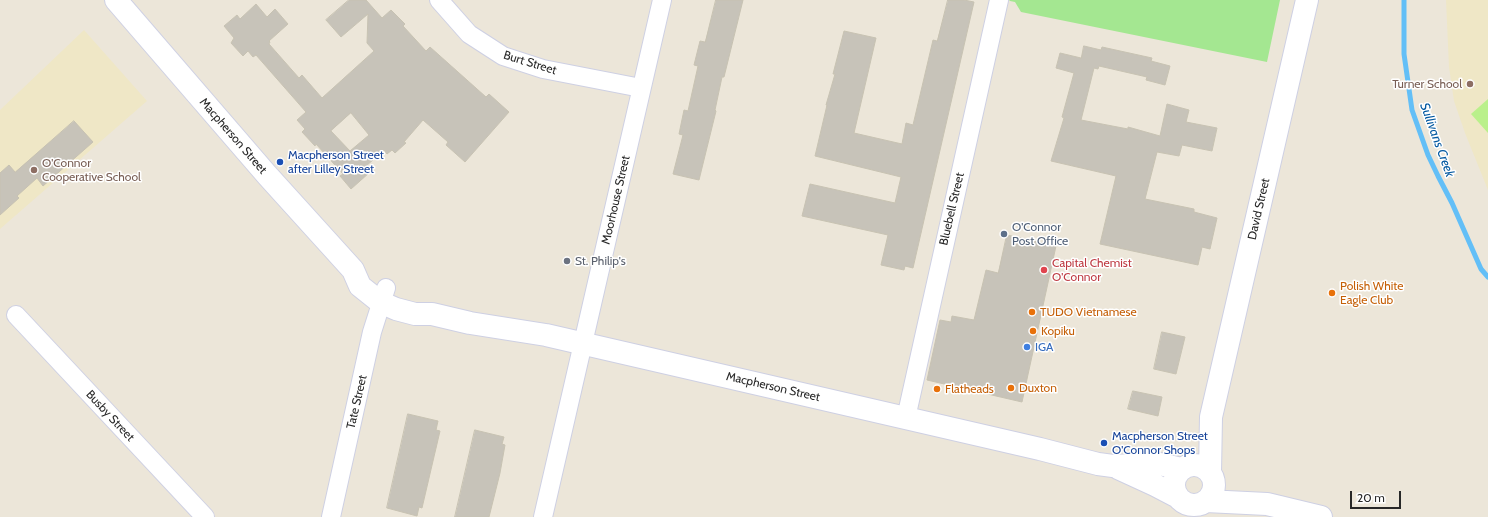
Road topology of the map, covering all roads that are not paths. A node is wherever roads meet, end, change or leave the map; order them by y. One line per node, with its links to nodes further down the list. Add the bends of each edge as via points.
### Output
1 (116, 0): 7 (street, Macpherson Street, via 267,175 353,270 369,274)
2 (439, 0): 6 (street, Burt Street, via 469,34 503,56 544,69)
3 (662, 0): 6 (street, Moorhouse Street)
4 (999, 0): 11 (street, Bluebell Street)
5 (1307, 0): 10 (street, David Street)
6 (641, 88): 9 (street, Moorhouse Street)
7 (383, 295): 9 (street, Macpherson Street, via 421,304 432,314); 19 (street, Tate Street, via 372,332)
8 (16, 315): 18 (street, Busby Street)
9 (582, 344): 11 (street, Macpherson Street); 20 (street, Moorhouse Street)
10 (1211, 417): 13 (street, David Street); 14 (street, David Street)
11 (906, 418): 12 (street, Macpherson Street)
12 (1113, 466): 13 (street, Macpherson Street, via 1160,464); 15 (street, Macpherson Street, via 1155,485)
13 (1184, 467): 14 (street, via 1202,466); 15 (street, via 1175,477 1174,484)
14 (1211, 474): 16 (street); 17 (street, via 1213,490)
15 (1179, 504): 17 (street)
16 (1267, 504): 17 (street); 21 (street)
17 (1201, 507)
18 (204, 517)
19 (331, 517)
20 (543, 517)
21 (1321, 517)

